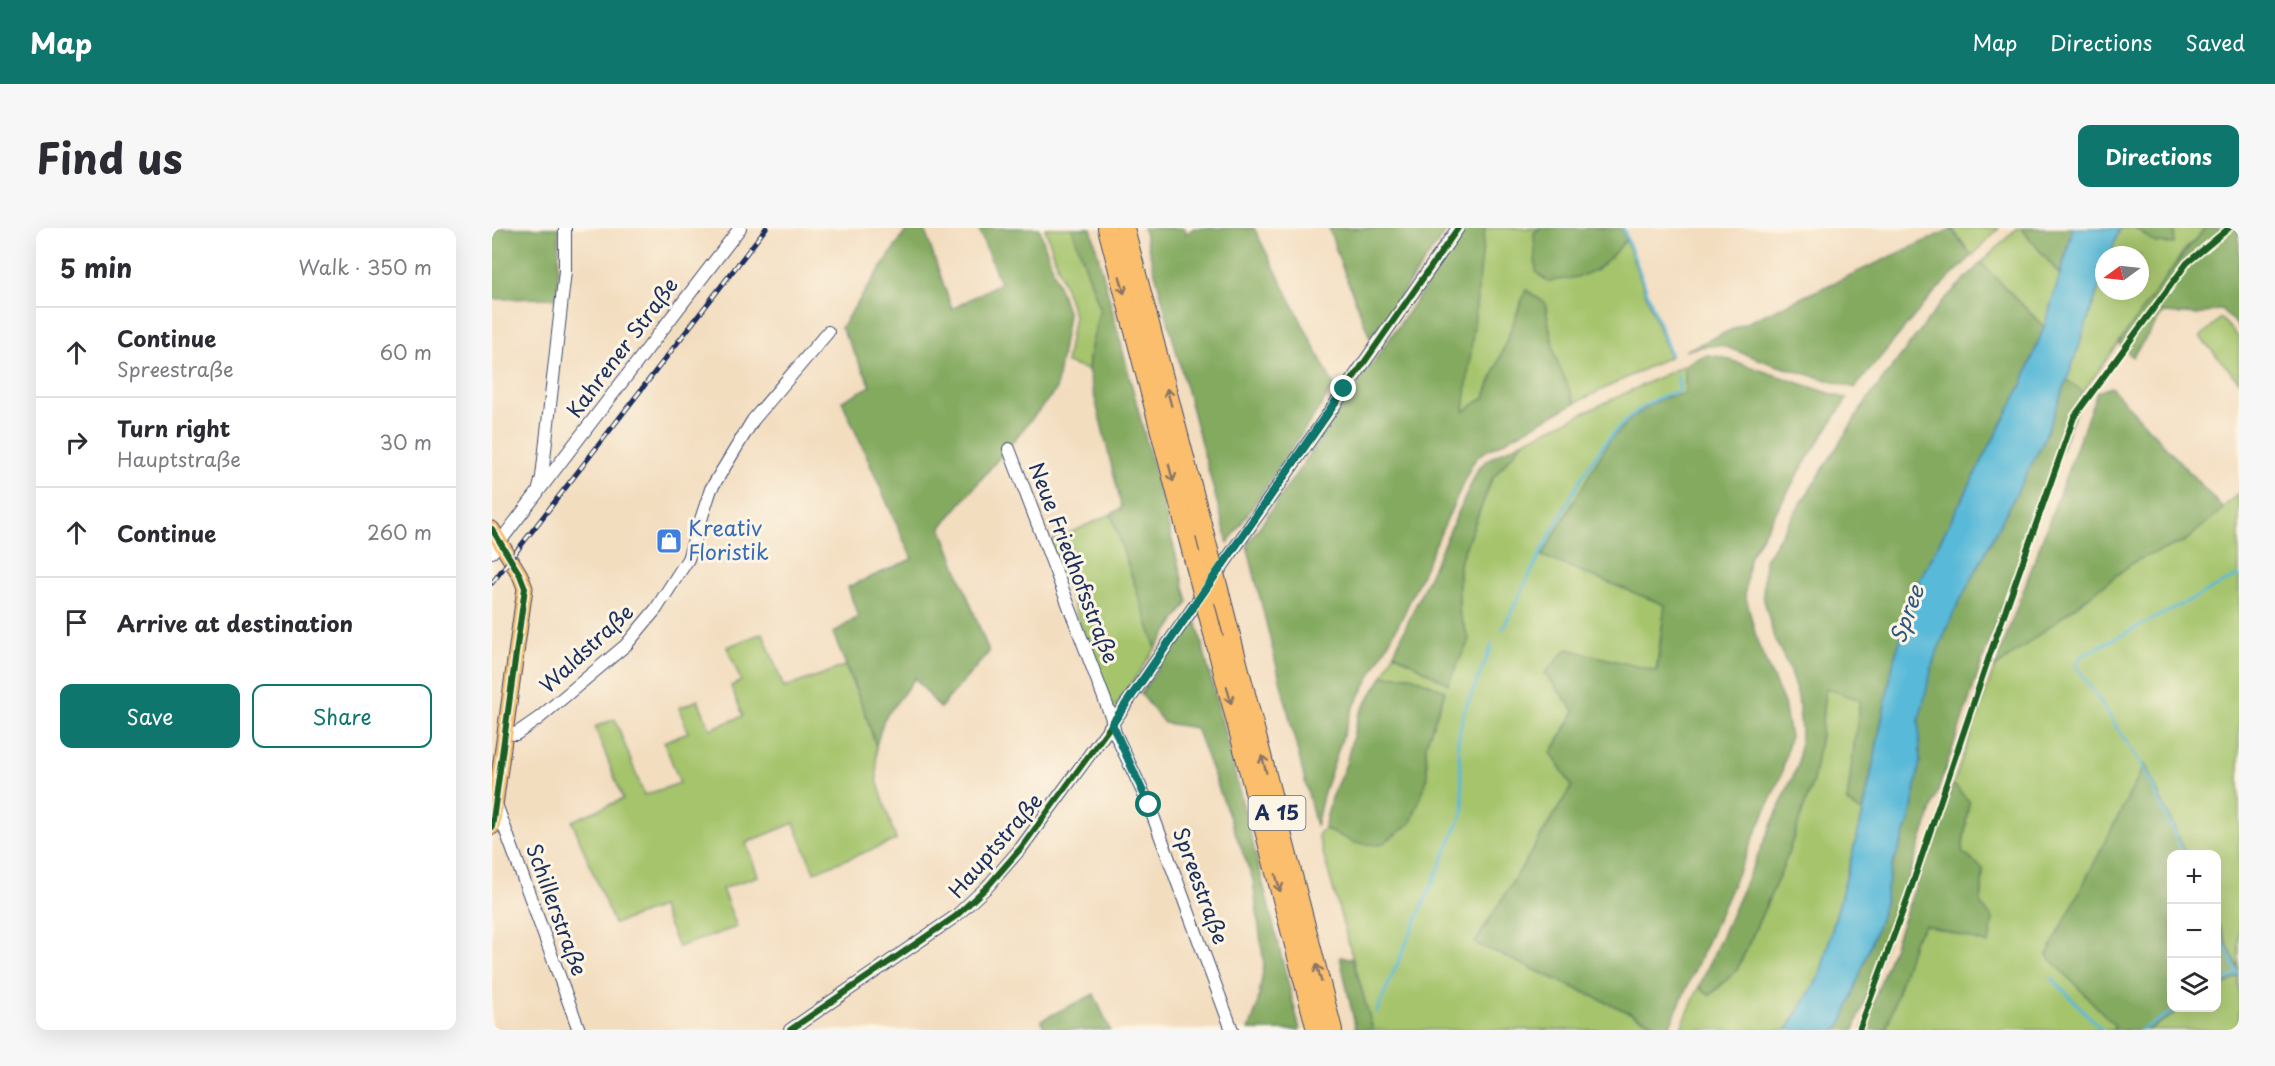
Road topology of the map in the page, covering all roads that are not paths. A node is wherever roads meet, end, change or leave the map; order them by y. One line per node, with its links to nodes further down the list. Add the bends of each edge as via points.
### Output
1 (565, 228): 8 (street, Kahrener Straße, via 565,271)
2 (740, 228): 8 (street, Kahrener Straße)
3 (1107, 228): 18 (highway, A 15, one-way to 18, bridge)
4 (1125, 228): 19 (highway, A 15, one-way to 4, bridge)
5 (1458, 228): 11 (street, Hauptstraße)
6 (828, 332): 12 (street, Waldstraße, via 753,420 711,489 688,560 656,609 626,645 539,718 516,734)
7 (1009, 449): 11 (street, Neue Friedhofsstraße)
8 (538, 492): 10 (street, Kahrener Straße)
9 (492, 529): 10 (main road)
10 (496, 547): 12 (main road, via 520,575 525,588)
11 (1112, 724): 16 (street, Hauptstraße, via 1021,848 972,903); 17 (street, Spreestraße, via 1149,805)
12 (506, 733): 13 (main road)
13 (496, 804): 14 (main road); 15 (street, Schillerstraße)
14 (492, 827)
15 (579, 1030)
16 (790, 1030)
17 (1232, 1030)
18 (1316, 1030)
19 (1333, 1030)

